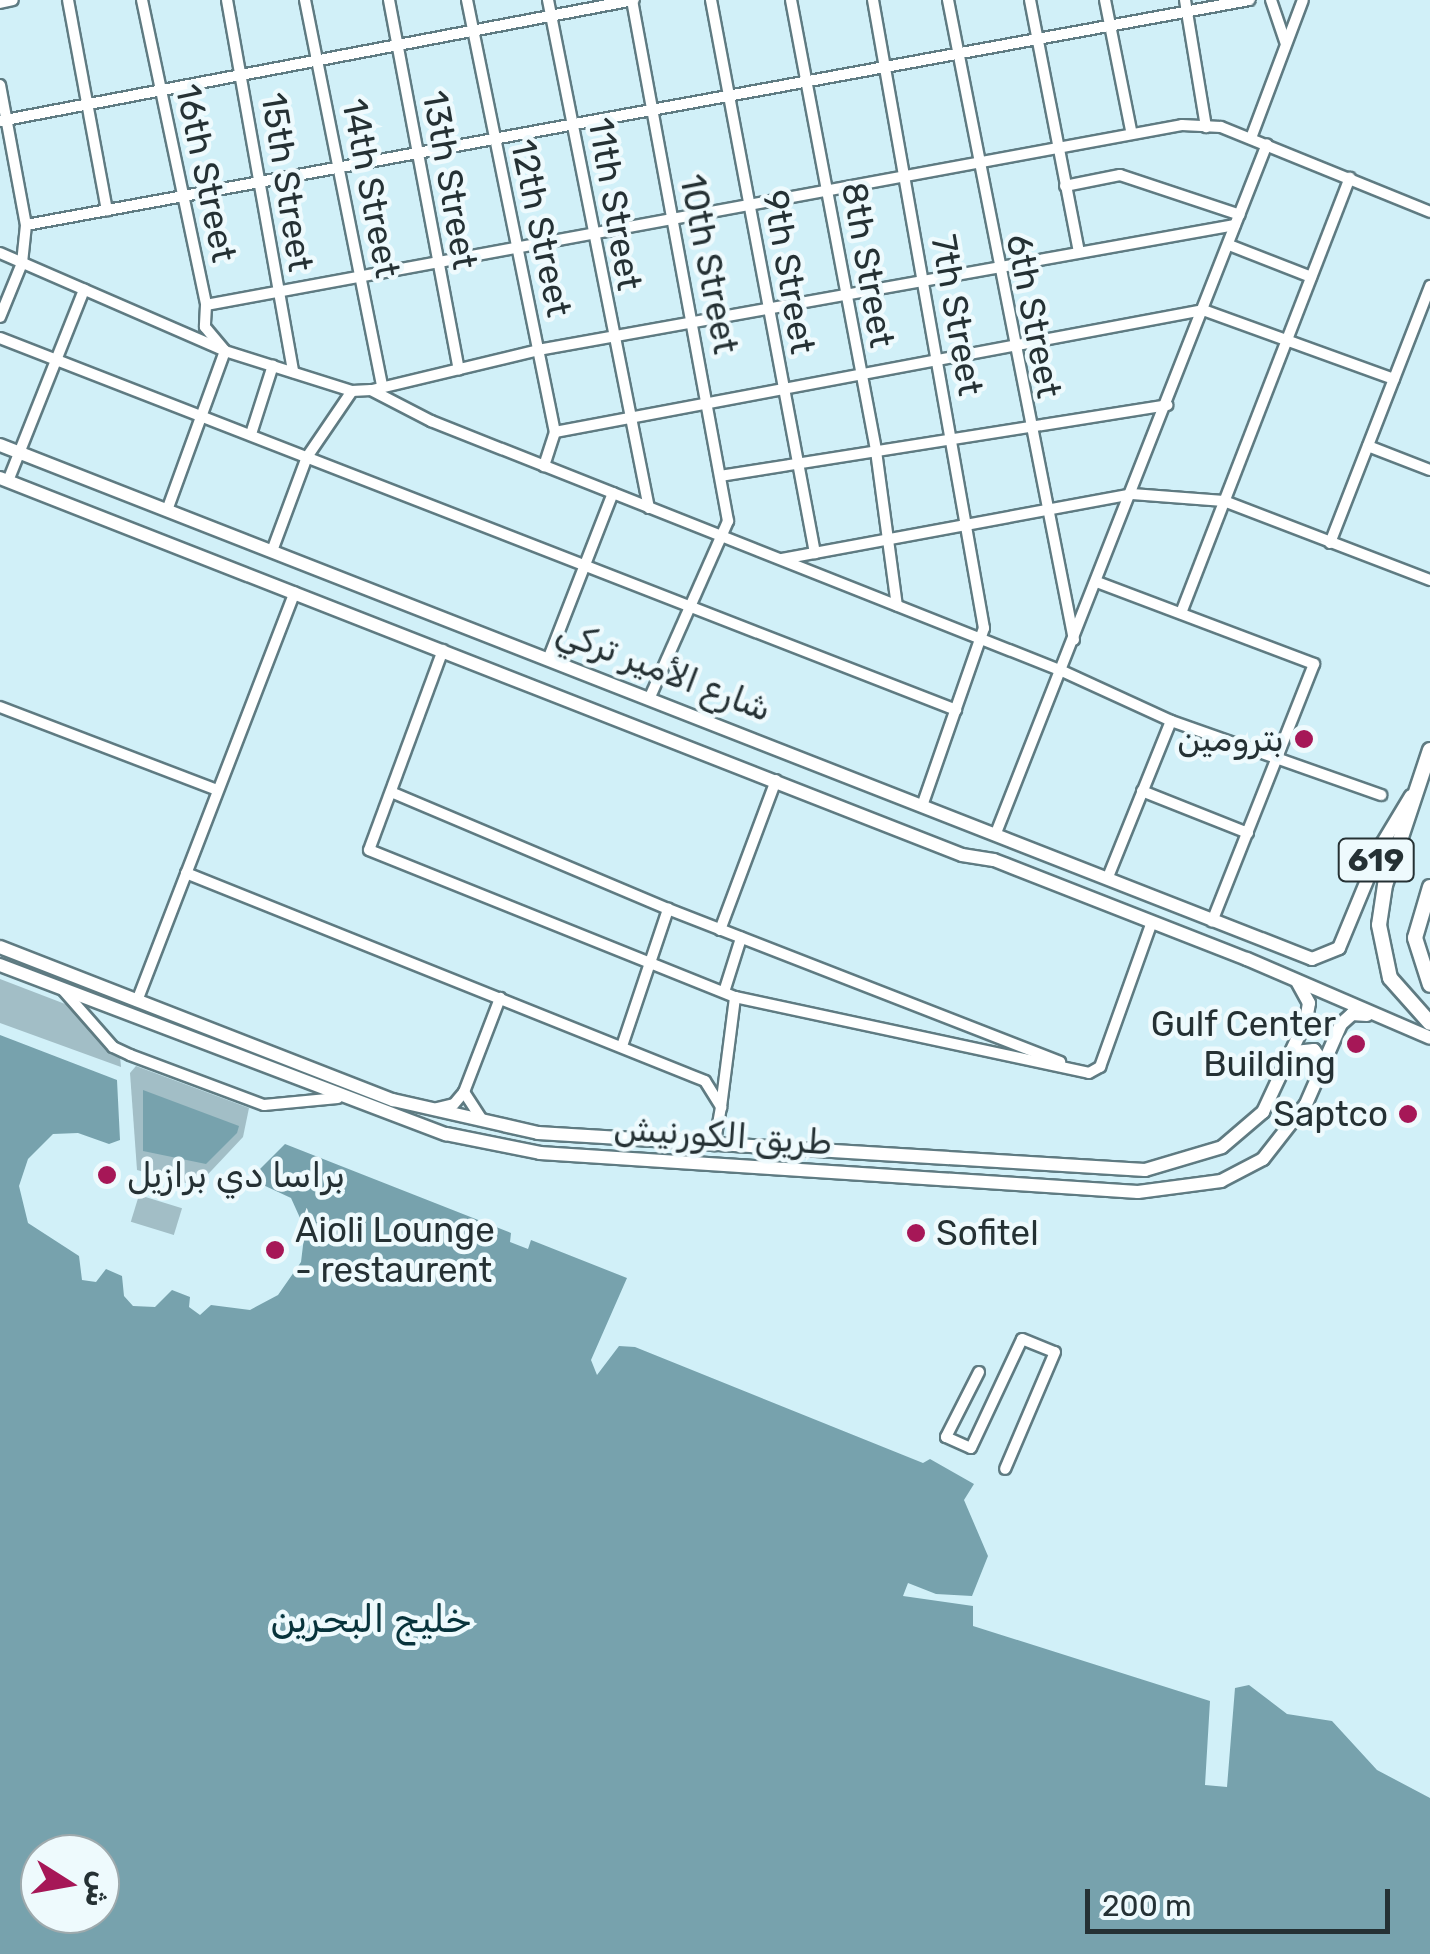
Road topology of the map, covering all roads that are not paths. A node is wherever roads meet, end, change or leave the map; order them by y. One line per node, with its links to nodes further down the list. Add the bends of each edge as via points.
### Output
1 (13, 0): 19 (street)
2 (68, 0): 35 (street)
3 (142, 0): 33 (street, 16th Street)
4 (227, 0): 30 (street, 15th Street)
5 (305, 0): 28 (street, 14th Street)
6 (389, 0): 25 (street, 13th Street)
7 (467, 0): 23 (street, 12th Street)
8 (548, 0): 21 (street, 11th Street)
9 (633, 0): 21 (street); 36 (street, 10th Street)
10 (711, 0): 34 (street, 9th Street)
11 (791, 0): 31 (street, 8th Street)
12 (873, 0): 29 (street, 7th Street)
13 (948, 0): 27 (street, 6th Street)
14 (1030, 0): 24 (street)
15 (1106, 0): 22 (street)
16 (1249, 0): 20 (street)
17 (1271, 0): 26 (street)
18 (1303, 0): 26 (street)
19 (0, 2)
20 (1186, 6): 22 (street); 39 (street)
21 (551, 15): 23 (street); 38 (street, 11th Street)
22 (1110, 26): 24 (street); 40 (street)
23 (472, 30): 25 (street); 41 (street, 12th Street)
24 (1038, 38): 27 (street); 43 (street)
25 (397, 43): 28 (street); 45 (street, 13th Street)
26 (1286, 44): 42 (street)
27 (955, 52): 29 (street); 46 (street, 6th Street)
28 (316, 58): 30 (street); 47 (street, 14th Street)
29 (885, 64): 31 (street); 48 (street, 7th Street)
30 (242, 72): 33 (street); 50 (street, 15th Street)
31 (805, 78): 34 (street); 52 (street, 8th Street)
32 (0, 86): 37 (street)
33 (160, 88): 35 (street); 53 (street, 16th Street)
34 (728, 93): 36 (street); 54 (street, 9th Street)
35 (86, 102): 37 (street); 55 (street)
36 (651, 107): 38 (street); 57 (street, 10th Street)
37 (3, 121): 59 (street)
38 (572, 122): 41 (street); 60 (street, 11th Street)
39 (1206, 127): 40 (street); 42 (street)
40 (1130, 130): 43 (street)
41 (494, 137): 45 (street); 62 (street, 12th Street)
42 (1251, 138): 44 (street)
43 (1054, 144): 46 (street); 51 (street)
44 (1268, 144): 49 (street); 58 (street)
45 (421, 151): 47 (street); 65 (street, 13th Street)
46 (976, 160): 48 (street); 67 (street, 6th Street)
47 (340, 166): 50 (street); 68 (street, 14th Street)
48 (902, 174): 52 (street); 70 (street, 7th Street)
49 (1350, 178): 56 (street); 69 (street)
50 (264, 181): 53 (street); 74 (street, 15th Street)
51 (1064, 186): 58 (street, via 1120,175); 63 (street)
52 (826, 188): 54 (street); 73 (street, 8th Street)
53 (184, 196): 55 (street); 75 (street, 16th Street)
54 (749, 203): 57 (street); 76 (street, 9th Street)
55 (107, 210): 59 (street)
56 (1430, 212)
57 (671, 218): 60 (street); 79 (street, 10th Street)
58 (1238, 220): 61 (street); 63 (street)
59 (26, 225): 66 (street)
60 (590, 232): 62 (street); 81 (street, 11th Street)
61 (1229, 245): 69 (street); 77 (street)
62 (518, 246): 65 (street); 84 (street, 12th Street)
63 (1079, 252): 67 (street)
64 (0, 253): 66 (street)
65 (434, 261): 68 (street); 89 (street, 13th Street)
66 (22, 263): 72 (street); 78 (street)
67 (997, 271): 70 (street); 83 (street, 6th Street)
68 (360, 273): 74 (street); 93 (street, 14th Street)
69 (1311, 277): 82 (street)
70 (924, 281): 73 (street); 87 (street, 7th Street)
71 (1430, 286): 92 (street)
72 (84, 290): 85 (street); 86 (street)
73 (845, 294): 76 (street); 91 (street, 8th Street)
74 (277, 295): 75 (street); 90 (street, 15th Street)
75 (206, 305): 85 (street, 16th Street, via 205,327)
76 (768, 308): 79 (street); 95 (street, 9th Street)
77 (1203, 310): 82 (street); 83 (street); 97 (street)
78 (0, 317)
79 (692, 321): 81 (street); 96 (street, 10th Street)
80 (0, 338): 86 (street)
81 (612, 338): 84 (street); 99 (street, 11th Street)
82 (1286, 341): 92 (street); 116 (street)
83 (1012, 348): 87 (street); 100 (street, 6th Street)
84 (538, 350): 89 (street); 101 (street, 12th Street)
85 (226, 351): 88 (street); 98 (street)
86 (56, 360): 98 (street); 107 (street)
87 (936, 362): 91 (street); 103 (street, 7th Street)
88 (273, 366): 90 (street); 102 (street)
89 (459, 369): 93 (street)
90 (293, 372): 94 (street)
91 (860, 376): 95 (street); 106 (street, 8th Street)
92 (1394, 380): 105 (street)
93 (377, 388): 94 (street); 110 (street)
94 (352, 390): 108 (street)
95 (782, 390): 96 (street); 109 (street, 9th Street)
96 (709, 404): 99 (street); 112 (street, 10th Street)
97 (1166, 405): 100 (street); 115 (street)
98 (202, 416): 102 (street); 118 (street)
99 (630, 416): 101 (street); 117 (street, 11th Street)
100 (1028, 423): 103 (street); 119 (street, 6th Street)
101 (555, 432): 110 (street, 12th Street)
102 (251, 434): 108 (street)
103 (951, 436): 106 (street); 120 (street, 7th Street)
104 (0, 445): 107 (main road, شارع الأمير تركي)
105 (1368, 446): 111 (street); 123 (street)
106 (876, 451): 109 (street); 122 (street, 8th Street)
107 (19, 452): 113 (street); 118 (main road, شارع الأمير تركي)
108 (307, 457): 124 (street); 127 (street)
109 (797, 464): 112 (street); 125 (street, 9th Street)
110 (544, 466): 114 (street)
111 (1430, 470)
112 (720, 476): 121 (street, 10th Street, via 728,521)
113 (4, 479): 130 (main road, شارع الأمير تركي)
114 (613, 494): 117 (street); 127 (street)
115 (1132, 494): 116 (street); 119 (street); 129 (street)
116 (1224, 501): 123 (street); 133 (street)
117 (648, 508): 121 (street)
118 (167, 510): 124 (main road, شارع الأمير تركي)
119 (1045, 512): 120 (street); 135 (street, 6th Street)
120 (965, 528): 122 (street); 134 (street, 7th Street)
121 (716, 534): 126 (street); 131 (street)
122 (891, 540): 125 (street); 132 (street, 8th Street)
123 (1330, 543): 128 (street)
124 (272, 551): 137 (main road, شارع الأمير تركي)
125 (815, 553): 126 (street)
126 (779, 559): 132 (street)
127 (586, 562): 131 (street); 137 (street)
128 (1430, 580)
129 (1097, 582): 133 (street); 135 (street)
130 (295, 592): 136 (main road, شارع الأمير تركي); 147 (street)
131 (688, 602): 139 (street); 141 (street)
132 (897, 606): 134 (street)
133 (1181, 613): 144 (street, via 1314,664)
134 (982, 640): 138 (street); 141 (street)
135 (1074, 641): 138 (street)
136 (443, 650): 145 (main road, شارع الأمير تركي); 149 (street)
137 (549, 657): 139 (main road, شارع الأمير تركي)
138 (1062, 671): 142 (street); 153 (street)
139 (650, 696): 151 (main road, شارع الأمير تركي)
140 (0, 706): 147 (street)
141 (956, 710): 151 (street)
142 (1171, 721): 144 (street); 148 (street)
143 (1430, 750): 146 (highway, 619)
144 (1277, 756): 150 (street); 152 (street)
145 (776, 780): 154 (main road, شارع الأمير تركي, via 962,855); 161 (street)
146 (1424, 781): 160 (main road, شارع الأمير تركي / 619, via 1382,844 1338,948 1326,957 1304,957); 173 (highway, via 1385,885 1380,939 1396,988)
147 (217, 790): 155 (street)
148 (1142, 791): 152 (street); 156 (street)
149 (391, 792): 158 (street); 164 (street, via 368,850)
150 (1381, 796)
151 (924, 803): 153 (main road, شارع الأمير تركي)
152 (1248, 832): 160 (street)
153 (1000, 835): 154 (main road); 156 (main road, شارع الأمير تركي)
154 (994, 860): 159 (main road, شارع الأمير تركي)
155 (186, 874): 170 (street); 171 (street)
156 (1108, 877): 160 (main road, شارع الأمير تركي)
157 (1430, 888): 167 (highway, 619, via 1415,950)
158 (668, 910): 161 (street); 164 (street)
159 (1152, 922): 166 (main road, شارع الأمير تركي); 178 (street, via 1100,1067)
160 (1212, 922)
161 (720, 930): 162 (street)
162 (741, 938): 169 (street); 178 (street)
163 (0, 947): 171 (main road, طريق الكورنيش)
164 (652, 962): 169 (street); 175 (street)
165 (0, 965): 168 (main road, طريق الكورنيش)
166 (1286, 974): 172 (main road, شارع الأمير تركي); 176 (main road, طريق الكورنيش, via 1308,1002)
167 (1430, 985)
168 (62, 990): 180 (main road, طريق الكورنيش); 180 (street, via 113,1047 130,1055 264,1105)
169 (730, 994): 178 (street); 181 (street)
170 (500, 998): 175 (street); 179 (street)
171 (137, 1001): 182 (main road, طريق الكورنيش)
172 (1383, 1020): 174 (main road); 177 (main road, طريق الكورنيش, via 1346,1017)
173 (1430, 1023)
174 (1430, 1038)
175 (622, 1046): 181 (street, via 705,1082)
176 (1295, 1052): 177 (main road, via 1314,1050); 184 (main road, طريق الكورنيش, via 1250,1127 1207,1155 1167,1167)
177 (1324, 1064): 180 (main road, طريق الكورنيش, via 1297,1119 1263,1159 1221,1181 1174,1191 540,1153 446,1134)
178 (1089, 1073)
179 (464, 1092): 182 (street, via 454,1104); 183 (street)
180 (338, 1098)
181 (721, 1107): 184 (street)
182 (426, 1109): 183 (main road, طريق الكورنيش)
183 (484, 1123): 184 (main road, طريق الكورنيش)
184 (714, 1146)
185 (979, 1372): 186 (street, via 946,1438 971,1448 1022,1339 1055,1352)
186 (1005, 1469)

